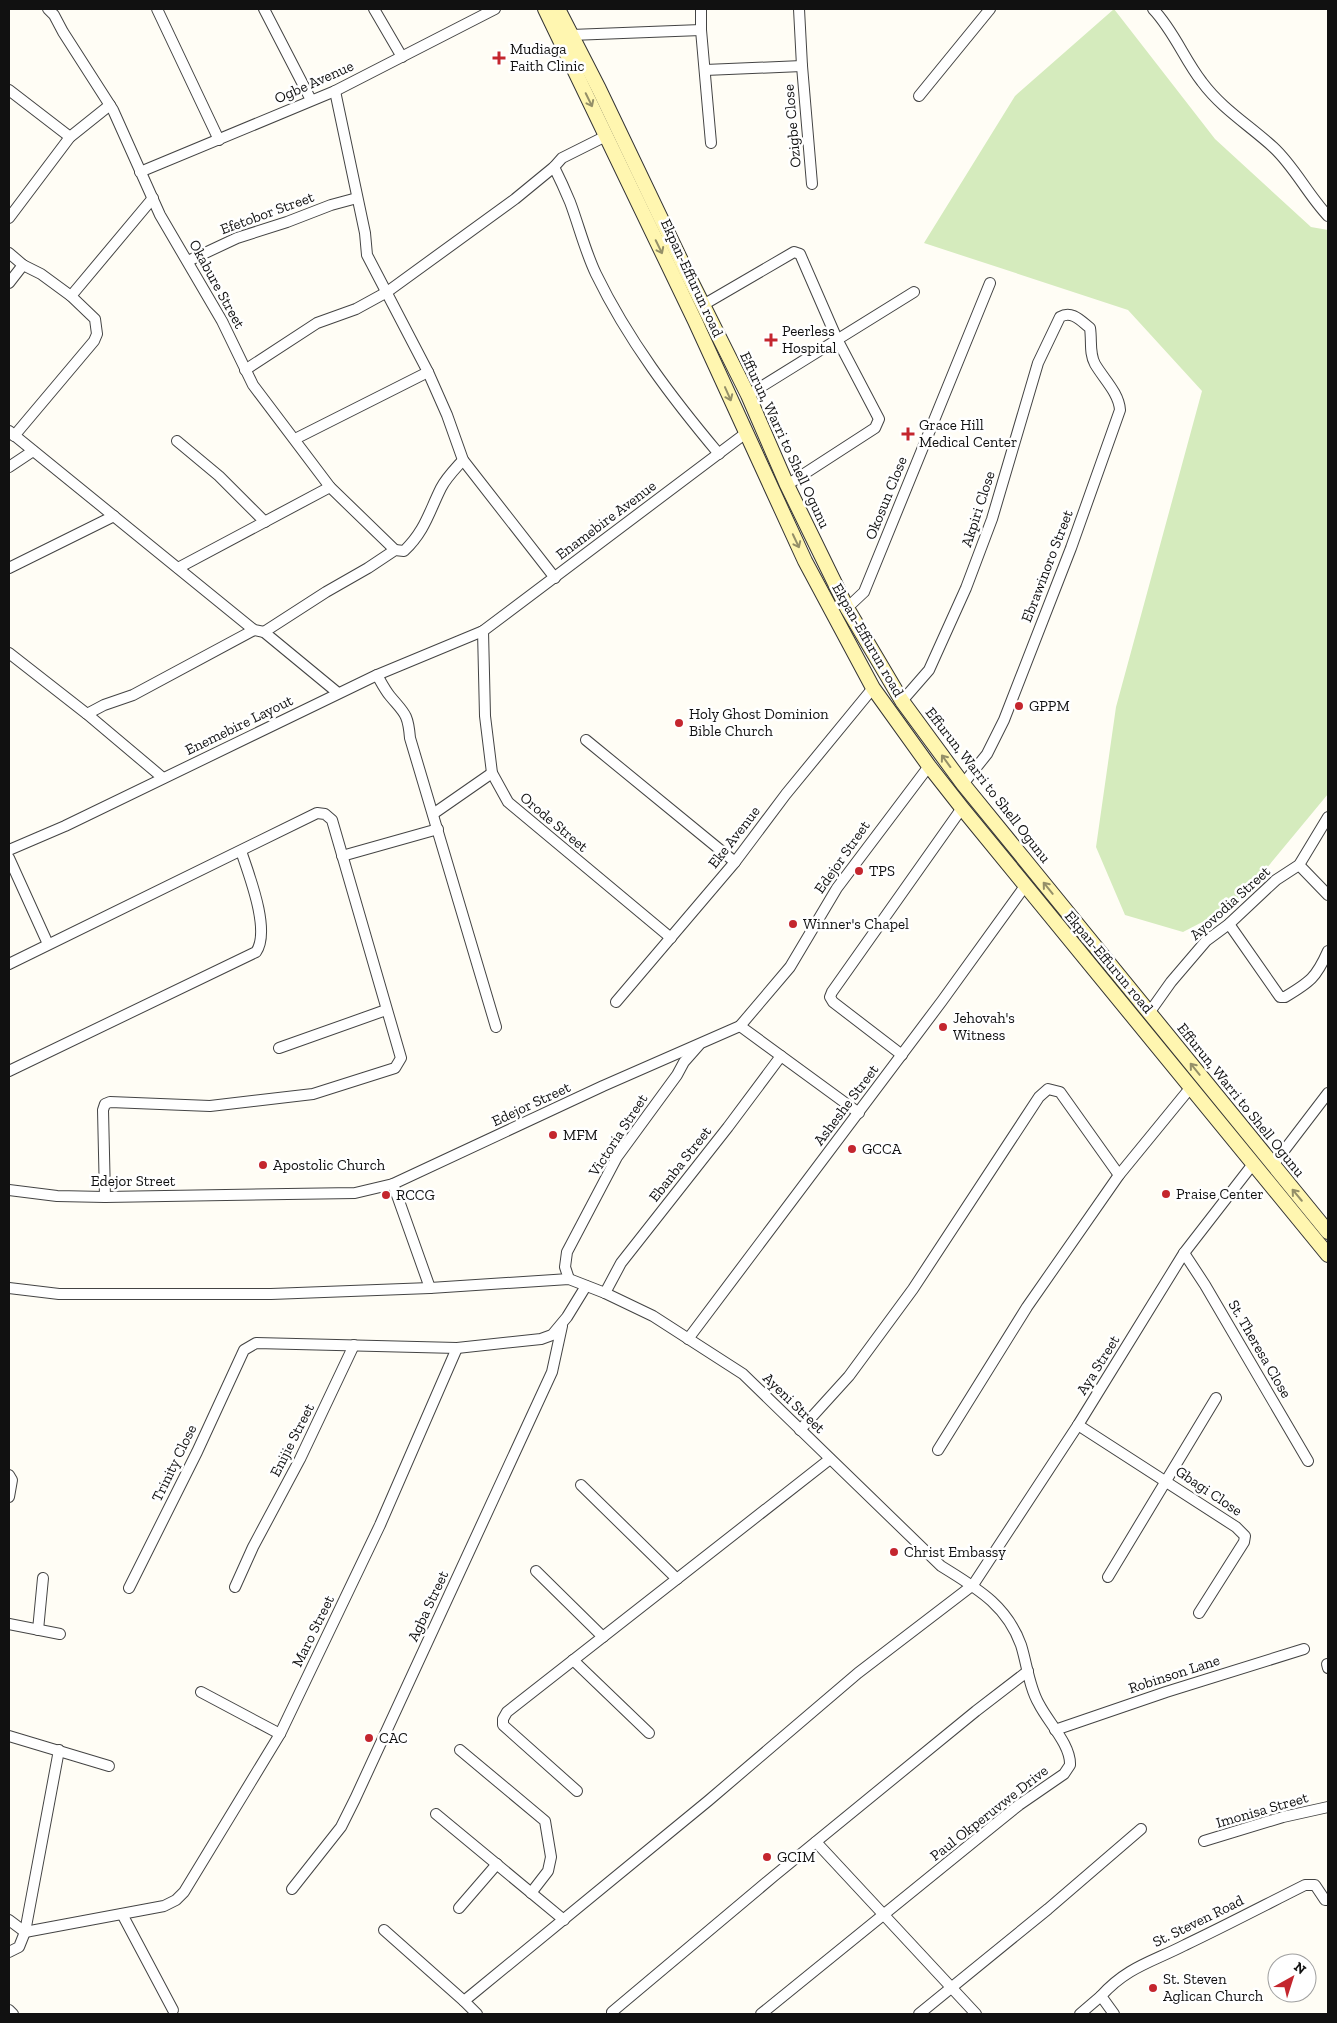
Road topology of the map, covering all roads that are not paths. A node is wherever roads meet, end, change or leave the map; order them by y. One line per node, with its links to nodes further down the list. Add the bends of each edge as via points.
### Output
1 (48, 9): 21 (street, Okabure Street)
2 (157, 9): 24 (street)
3 (264, 9): 20 (street)
4 (374, 9): 14 (street)
5 (494, 9): 14 (street, Ogbe Avenue)
6 (545, 9): 22 (main road, Ekpan-Effurun road, one-way to 22)
7 (558, 9): 13 (main road, Effurun, Warri to Shell Ogunu)
8 (701, 9): 12 (street)
9 (799, 9): 15 (street, Ozigbe Close)
10 (990, 9): 19 (street)
11 (1153, 9): 31 (street, via 1218,102 1274,148)
12 (701, 30): 13 (street); 16 (street)
13 (571, 35): 41 (main road, Effurun, Warri to Shell Ogunu)
14 (402, 57): 18 (street, Ogbe Avenue)
15 (802, 66): 16 (street, Ozigbe Close); 28 (street, Ozigbe Close)
16 (705, 70): 25 (street)
17 (9, 90): 23 (street)
18 (335, 90): 20 (street, Ogbe Avenue); 30 (street)
19 (919, 96)
20 (311, 100): 24 (street, Ogbe Avenue)
21 (110, 105): 23 (street); 27 (street, Okabure Street)
22 (606, 136): 26 (street, via 562,158); 47 (main road, Ekpan-Effurun road, one-way to 47)
23 (70, 137): 32 (street)
24 (219, 140): 27 (street, Ogbe Avenue)
25 (711, 143)
26 (554, 167): 38 (street); 52 (street, via 596,273 619,317 658,379)
27 (140, 172): 29 (street, Okabure Street)
28 (812, 184)
29 (153, 198): 34 (street, Okabure Street); 40 (street)
30 (358, 198): 34 (street, Efetobor Street, via 237,238); 38 (street, via 367,255)
31 (1328, 216)
32 (9, 218)
33 (9, 253): 35 (street)
34 (188, 261): 44 (street, Okabure Street)
35 (23, 265): 36 (street); 40 (street)
36 (9, 283)
37 (990, 283): 63 (street, Okosun Close, via 864,592)
38 (387, 292): 44 (street, via 356,309 317,323); 45 (street)
39 (914, 292): 42 (street)
40 (71, 296): 48 (street, via 95,319 97,334)
41 (702, 305): 42 (street, via 794,252 804,259); 46 (main road, Effurun, Warri to Shell Ogunu)
42 (837, 339): 46 (street); 55 (street, via 879,419 878,423 876,428)
43 (1091, 353): 70 (street, Akpiri Close, via 1090,328 1072,314 1060,317 1038,363 992,519 966,588 930,670); 76 (street, Ebrawinoro Street, via 1120,410 1004,720 987,754)
44 (245, 370): 49 (street, Okabure Street)
45 (428, 372): 49 (street); 53 (street)
46 (748, 395): 55 (main road, Effurun, Warri to Shell Ogunu)
47 (746, 433): 52 (street, Enamebire Avenue); 68 (main road, Ekpan-Effurun road, one-way to 68, via 805,562)
48 (12, 434): 51 (street)
49 (294, 439): 56 (street, Okabure Street)
50 (177, 441): 58 (street, via 219,476)
51 (33, 451): 54 (street); 57 (street)
52 (719, 454): 62 (street, Enamebire Avenue)
53 (463, 460): 59 (street, via 442,487 414,541 404,551); 62 (street)
54 (9, 467)
55 (787, 485): 63 (main road, Effurun, Warri to Shell Ogunu)
56 (330, 487): 58 (street); 59 (street, Okabure Street)
57 (114, 516): 60 (street); 61 (street)
58 (264, 522): 61 (street)
59 (395, 550): 64 (street)
60 (9, 568)
61 (178, 568): 64 (street)
62 (555, 578): 65 (street, Enamebire Avenue)
63 (847, 608): 70 (main road, Effurun, Warri to Shell Ogunu)
64 (259, 631): 69 (street); 71 (street, via 133,695)
65 (483, 631): 67 (street, Enemebire Layout); 74 (street, Orode Street, via 485,716)
66 (9, 654): 71 (street)
67 (377, 676): 69 (street, Enemebire Layout); 78 (street, via 403,709 409,723 410,738)
68 (873, 688): 73 (main road, Ekpan-Effurun road); 85 (street, Eke Avenue)
69 (338, 693): 75 (street, Enemebire Layout)
70 (902, 701): 76 (main road, Effurun, Warri to Shell Ogunu, one-way to 70)
71 (86, 714): 75 (street)
72 (586, 740): 85 (street)
73 (929, 766): 77 (main road, Ekpan-Effurun road); 97 (street, Edejor Street, via 837,888 790,967)
74 (492, 773): 78 (street); 90 (street, Orode Street, via 508,802)
75 (163, 778): 81 (street, Enemebire Layout)
76 (963, 784): 96 (main road, Effurun, Warri to Shell Ogunu, one-way to 76)
77 (962, 808): 87 (main road, Ekpan-Effurun road); 101 (street, via 830,997)
78 (433, 814): 80 (street)
79 (1328, 817): 86 (street, Ayovodia Street)
80 (438, 830): 83 (street); 98 (street)
81 (9, 850)
82 (240, 851): 83 (street, via 317,813 332,820); 91 (street); 103 (street, via 252,884 262,936 256,952)
83 (342, 856): 95 (street)
84 (9, 858): 91 (street)
85 (735, 862): 90 (street, Eke Avenue)
86 (1299, 865): 88 (street); 89 (street, Ayovodia Street, via 1276,880)
87 (1025, 886): 101 (street, Asheshe Street); 104 (main road, Ekpan-Effurun road)
88 (1328, 895)
89 (1230, 924): 92 (street, via 1280,998 1311,981); 96 (street, Ayovodia Street, via 1206,941)
90 (671, 938): 94 (street, Eke Avenue)
91 (48, 944): 93 (street)
92 (1328, 951)
93 (9, 964)
94 (616, 1002)
95 (386, 1010): 100 (street); 112 (street, via 401,1058 395,1068 312,1094 210,1106 105,1104)
96 (1149, 1012): 108 (main road, Effurun, Warri to Shell Ogunu, one-way to 96)
97 (740, 1026): 99 (street, Edejor Street); 102 (street)
98 (496, 1027)
99 (702, 1042): 110 (street, Edejor Street); 116 (street, Victoria Street, via 684,1062 618,1158 567,1252 565,1267)
100 (279, 1048)
101 (902, 1054): 106 (street, Asheshe Street)
102 (781, 1056): 106 (street); 120 (street, Ebanba Street, via 621,1263)
103 (9, 1071)
104 (1191, 1087): 107 (main road, Ekpan-Effurun road); 109 (street)
105 (1328, 1093): 108 (street)
106 (859, 1113): 122 (street, Asheshe Street)
107 (1253, 1164): 114 (main road, Ekpan-Effurun road); 115 (street, Aya Street)
108 (1272, 1165): 113 (main road, Effurun, Warri to Shell Ogunu, one-way to 108)
109 (1119, 1175): 127 (street, via 1060,1092 1048,1090 1039,1096 913,1289 849,1376); 128 (street, via 1027,1307)
110 (394, 1184): 112 (street, Edejor Street, via 355,1193); 119 (street)
111 (9, 1190): 112 (street, Edejor Street)
112 (105, 1197)
113 (1328, 1232)
114 (1326, 1248)
115 (1184, 1253): 126 (street, Aya Street); 130 (street, St. Theresa Close)
116 (569, 1279): 117 (street, Ayeni Street); 119 (street)
117 (586, 1286): 120 (street, Ayeni Street); 121 (street)
118 (9, 1288): 119 (street, via 59,1294 271,1294)
119 (430, 1288)
120 (605, 1293): 122 (street, Ayeni Street, via 653,1316)
121 (563, 1322): 124 (street, via 552,1335 541,1338); 165 (street, Agba Street, via 552,1372 356,1799 341,1827)
122 (688, 1339): 127 (street, Ayeni Street, via 743,1374)
123 (354, 1345): 124 (street); 140 (street, Enijie Street); 141 (street, Trinity Close, via 256,1343 244,1350)
124 (457, 1348): 152 (street, Maro Street, via 380,1525)
125 (1216, 1398): 132 (street)
126 (1078, 1425): 132 (street, Gbagi Close); 139 (street, Aya Street)
127 (800, 1430): 129 (street, Ayeni Street)
128 (938, 1450)
129 (830, 1459): 138 (street); 139 (street, Ayeni Street, via 941,1566)
130 (1308, 1461)
131 (9, 1475): 134 (street, via 12,1480)
132 (1167, 1481): 136 (street); 142 (street, Gbagi Close, via 1245,1536)
133 (581, 1486): 138 (street)
134 (9, 1497)
135 (536, 1571): 146 (street)
136 (1108, 1577)
137 (43, 1578): 144 (street)
138 (677, 1579): 146 (street)
139 (973, 1586): 149 (street, Paul Okperuvwe Drive, via 996,1604 1010,1621); 172 (street, Aya Street, via 858,1673)
140 (235, 1587)
141 (129, 1588)
142 (1198, 1613)
143 (9, 1624): 144 (street)
144 (38, 1630): 145 (street)
145 (60, 1634)
146 (602, 1637): 148 (street)
147 (1304, 1649): 151 (street, Robinson Lane)
148 (573, 1660): 153 (street); 158 (street, via 507,1712 503,1725)
149 (1028, 1671): 151 (street, Paul Okperuvwe Drive, via 1038,1702); 163 (street)
150 (200, 1692): 152 (street)
151 (1055, 1730): 170 (street, Paul Okperuvwe Drive, via 1069,1752 1070,1765 1064,1774 1019,1805)
152 (280, 1734): 169 (street, Maro Street, via 184,1892 164,1906)
153 (649, 1734)
154 (9, 1736): 155 (street)
155 (59, 1750): 157 (street); 174 (street)
156 (460, 1750): 166 (street, via 545,1821 551,1857 548,1870)
157 (109, 1766)
158 (577, 1791)
159 (1328, 1807): 162 (street, Imonisa Street)
160 (436, 1814): 164 (street)
161 (1141, 1830): 176 (street)
162 (1204, 1841)
163 (816, 1842): 170 (street); 183 (street)
164 (496, 1864): 166 (street); 168 (street)
165 (292, 1889)
166 (531, 1893): 172 (street)
167 (1328, 1900): 177 (street, St. Steven Road, via 1314,1885 1305,1885 1134,1968)
168 (459, 1908)
169 (122, 1914): 174 (street); 180 (street)
170 (885, 1915): 176 (street); 184 (street, Paul Okperuvwe Drive)
171 (9, 1920): 174 (street)
172 (564, 1920): 178 (street, Aya Street)
173 (384, 1930): 178 (street)
174 (25, 1932): 175 (street, via 18,1947)
175 (9, 1952)
176 (951, 1987): 185 (street); 186 (street)
177 (1101, 1996): 187 (street, St. Steven Road); 188 (street)
178 (464, 2000): 182 (street)
179 (9, 2010): 181 (street)
180 (174, 2010)
181 (14, 2014)
182 (478, 2014)
183 (612, 2014)
184 (761, 2014)
185 (919, 2014)
186 (976, 2014)
187 (1080, 2014)
188 (1114, 2014)

